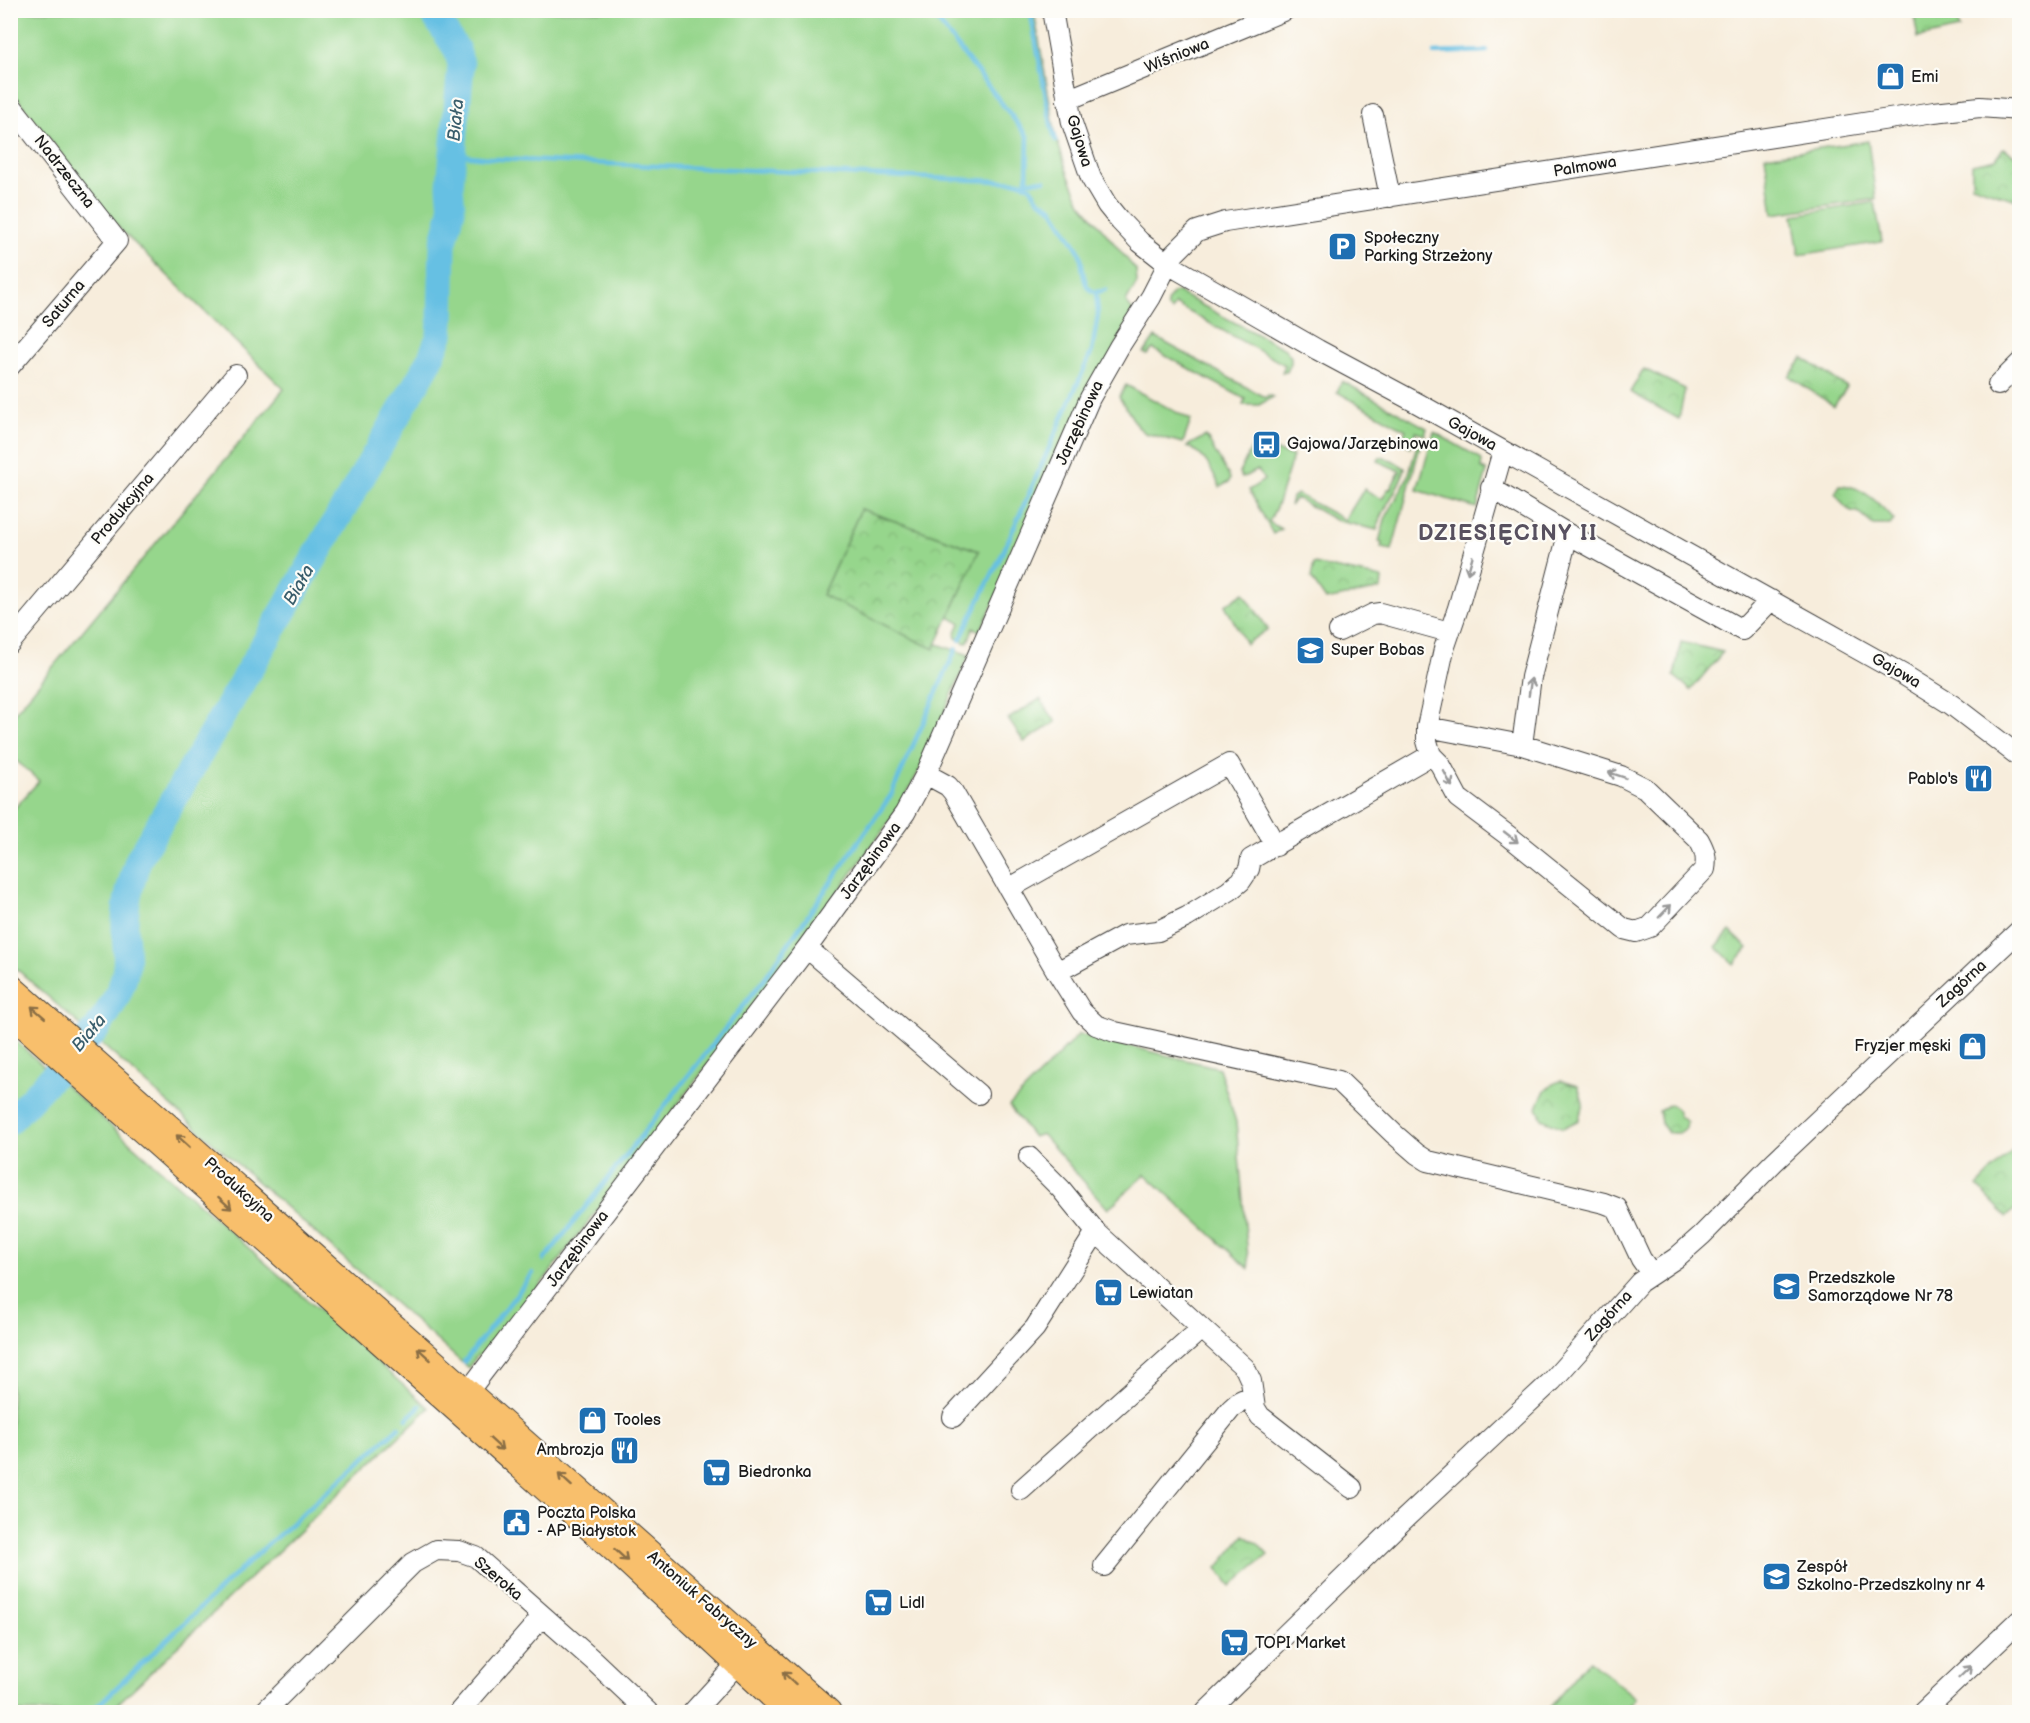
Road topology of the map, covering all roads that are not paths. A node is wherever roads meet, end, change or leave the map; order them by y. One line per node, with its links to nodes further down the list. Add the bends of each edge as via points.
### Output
1 (1052, 10): 3 (street, Gajowa)
2 (1285, 10): 3 (street, Wiśniowa)
3 (1067, 100): 9 (street, Gajowa, via 1077,141 1097,190 1140,242)
4 (10, 104): 8 (street, Nadrzeczna)
5 (2019, 110): 7 (street, Palmowa, via 1963,108)
6 (1373, 115): 7 (street)
7 (1390, 196): 9 (street, Palmowa, via 1204,228 1183,243)
8 (117, 241): 11 (street, Saturna)
9 (1168, 264): 14 (street, Gajowa); 25 (street, Jarzębinowa, via 1090,398)
10 (2019, 363): 13 (street)
11 (10, 366)
12 (236, 375): 20 (street, Produkcyjna)
13 (1998, 385)
14 (1503, 451): 15 (street); 17 (street, Gajowa)
15 (1491, 488): 16 (street); 19 (street, one-way to 19)
16 (1568, 534): 17 (street, via 1742,630); 22 (street, one-way to 16, via 1531,677)
17 (1772, 600): 24 (street, Gajowa, via 1927,689)
18 (1338, 631): 19 (street, via 1380,613)
19 (1449, 632): 21 (street)
20 (10, 643)
21 (1427, 727): 22 (street); 23 (street)
22 (1522, 745): 23 (street, one-way to 22, via 1458,798 1624,929 1636,932 1650,927 1705,869 1705,850 1699,840 1636,783)
23 (1431, 755): 26 (street)
24 (2019, 757)
25 (926, 774): 27 (street, via 953,792); 29 (street, Jarzębinowa, via 905,813)
26 (1276, 846): 27 (street, via 1229,764); 30 (street, via 1251,860 1241,881 1229,891 1187,917 1158,931 1125,935)
27 (1010, 888): 30 (street)
28 (2019, 930): 37 (street, Zagórna, via 1702,1235)
29 (807, 948): 34 (street); 40 (street, Jarzębinowa)
30 (1057, 972): 37 (street, via 1086,1017 1104,1029 1334,1079 1428,1161 1613,1206)
31 (10, 987): 33 (main road, Produkcyjna, one-way to 31)
32 (10, 1012): 33 (main road, Produkcyjna)
33 (59, 1043): 40 (main road, Produkcyjna)
34 (978, 1094)
35 (1029, 1157): 36 (street)
36 (1096, 1232): 38 (street); 41 (street, via 1035,1328)
37 (1651, 1273): 54 (street, Zagórna, via 1552,1381)
38 (1201, 1329): 39 (street, via 1245,1368); 43 (street)
39 (1252, 1395): 42 (street, via 1255,1408 1267,1423); 44 (street, via 1231,1409)
40 (460, 1399): 47 (main road, Antoniuk Fabryczny, via 705,1631)
41 (952, 1417)
42 (1352, 1488)
43 (1021, 1490)
44 (1104, 1566)
45 (542, 1617): 48 (street, Szeroka, via 476,1557 436,1550 413,1563); 49 (street); 50 (street, Szeroka)
46 (2019, 1620): 55 (street, one-way to 46)
47 (744, 1654): 51 (street); 52 (main road, Antoniuk Fabryczny); 53 (main road, Antoniuk Fabryczny, one-way to 47)
48 (264, 1713)
49 (459, 1713)
50 (648, 1713)
51 (693, 1713)
52 (790, 1713)
53 (828, 1713)
54 (1206, 1713)
55 (1923, 1713)

